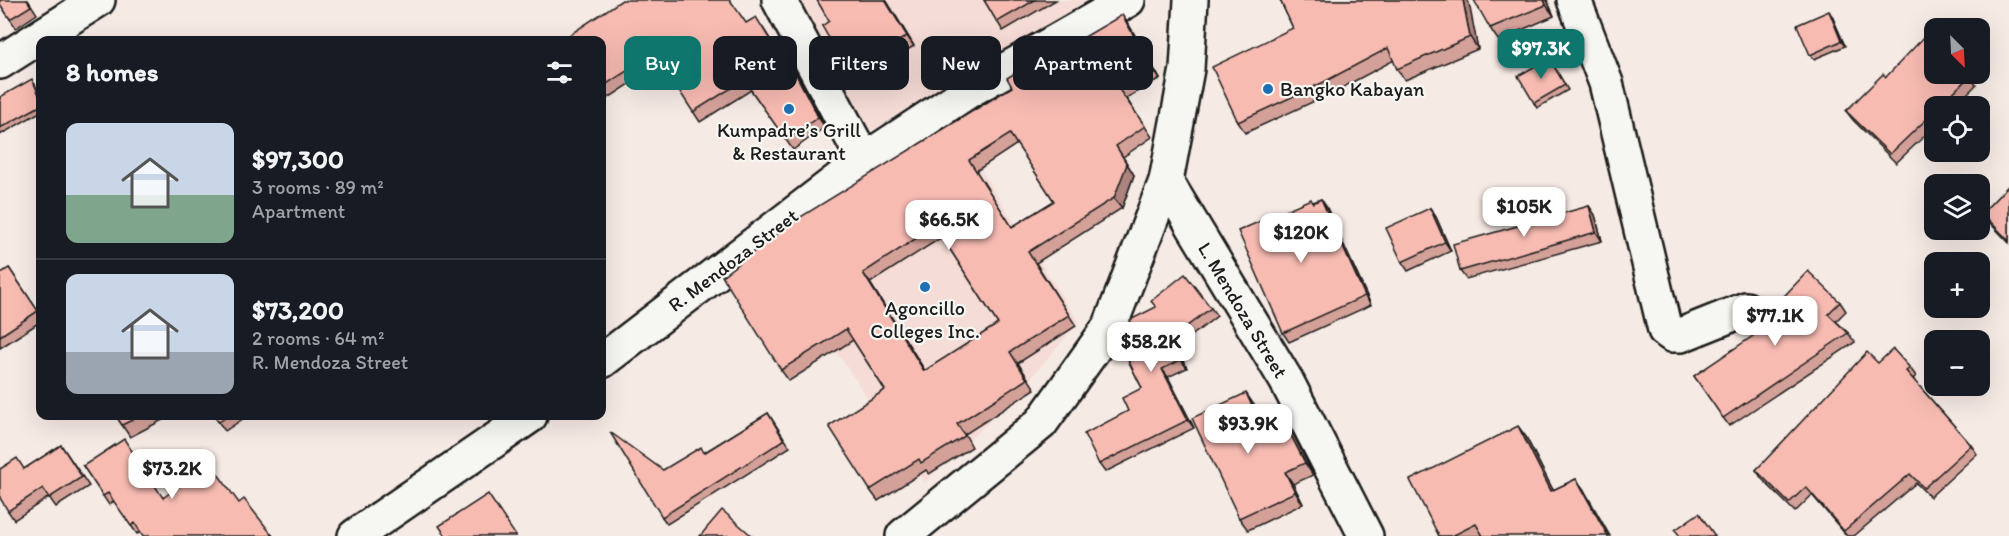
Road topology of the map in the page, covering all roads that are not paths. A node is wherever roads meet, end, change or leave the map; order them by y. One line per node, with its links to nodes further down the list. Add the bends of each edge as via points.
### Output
1 (98, 0): 6 (street)
2 (779, 0): 9 (street)
3 (1128, 0): 9 (street, R. Mendoza Street, via 967,92)
4 (1191, 0): 10 (street, via 1187,69)
5 (1574, 0): 11 (street, via 1606,83 1665,330 1681,335)
6 (41, 36)
7 (36, 39): 8 (street)
8 (0, 62)
9 (864, 160): 12 (street, R. Mendoza Street)
10 (1166, 181): 15 (street, via 1110,326 1041,423); 16 (street, L. Mendoza Street, via 1286,380)
11 (1746, 309)
12 (606, 358)
13 (524, 420): 14 (street)
14 (355, 536)
15 (903, 536)
16 (1366, 536)

